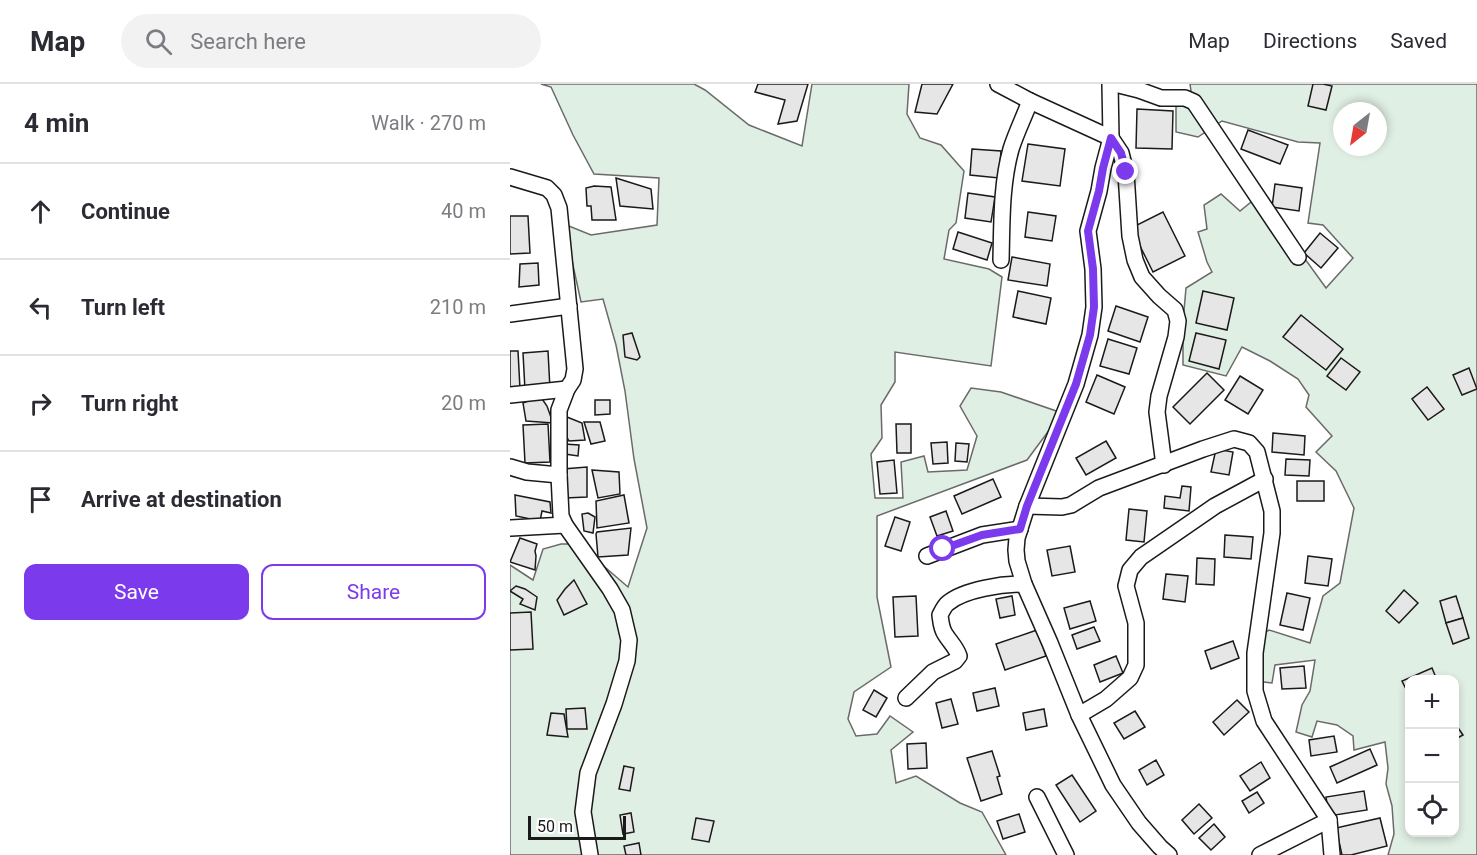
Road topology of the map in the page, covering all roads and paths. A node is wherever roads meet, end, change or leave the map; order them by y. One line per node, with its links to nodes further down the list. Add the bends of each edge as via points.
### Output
1 (998, 84): 4 (street)
2 (1110, 84): 5 (street)
3 (1115, 84): 7 (street, via 1161,98 1194,102)
4 (1030, 101): 5 (street); 8 (street, via 1006,173)
5 (1111, 138): 13 (street, via 1121,153 1126,172 1135,260 1142,277 1175,310 1178,321 1157,412); 17 (street, via 1088,231 1094,307 1090,335 1076,384)
6 (510, 177): 9 (street, via 548,188 554,195 559,208)
7 (1298, 257)
8 (1001, 260)
9 (569, 306): 10 (street); 11 (street, via 575,369)
10 (510, 314)
11 (567, 389): 12 (street); 15 (street, via 559,410)
12 (510, 395)
13 (1164, 465): 16 (street, via 1234,439 1249,443 1257,452); 17 (street, via 1100,488 1071,505)
14 (510, 467): 15 (street)
15 (558, 475): 18 (street)
16 (1265, 479): 24 (street, via 1215,506 1141,557 1130,570 1126,586 1136,623 1136,665 1130,678); 26 (street, via 1272,533 1255,653 1256,691 1264,722)
17 (1027, 506): 20 (street)
18 (565, 525): 19 (street); 27 (street, via 622,610 629,640 614,704 588,773 583,812)
19 (512, 528)
20 (1020, 529): 21 (street, via 982,535); 22 (street, via 1016,550)
21 (927, 556)
22 (1024, 584): 23 (street, via 968,592 948,603 940,615 941,627 959,656 933,672); 24 (street)
23 (906, 698)
24 (1079, 715): 29 (street, via 1113,785 1139,823)
25 (1037, 797): 28 (street)
26 (1329, 820): 30 (street); 31 (street)
27 (590, 855)
28 (1066, 855)
29 (1169, 855)
30 (1260, 855)
31 (1332, 855)

